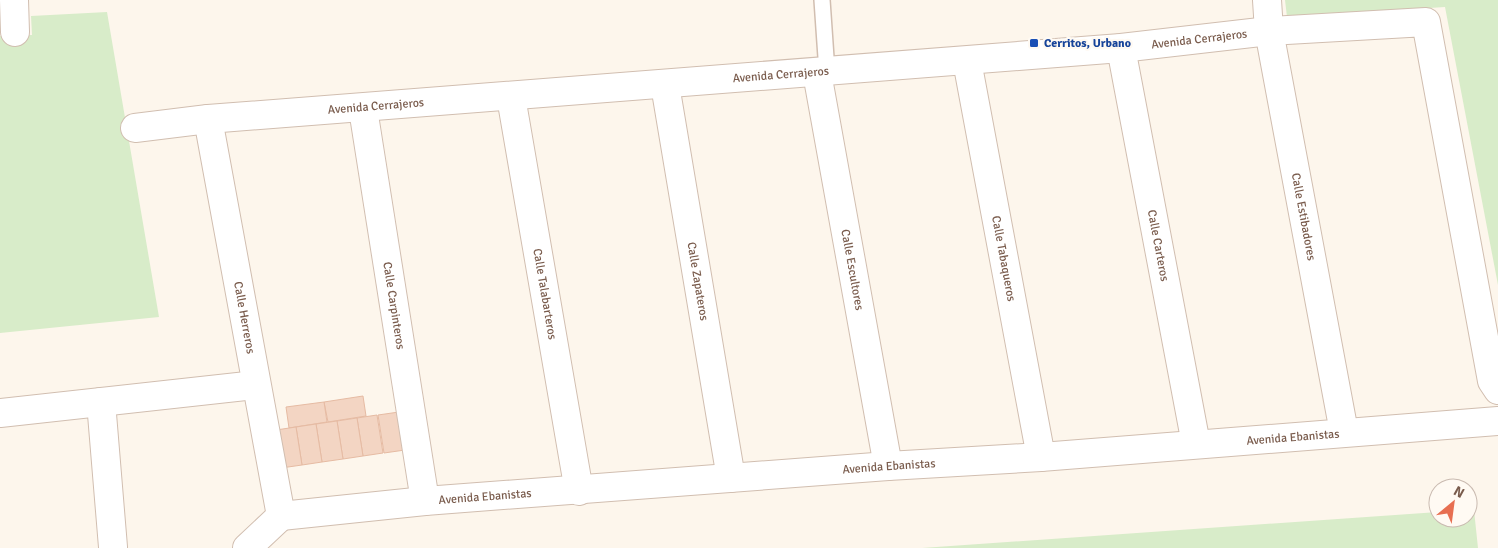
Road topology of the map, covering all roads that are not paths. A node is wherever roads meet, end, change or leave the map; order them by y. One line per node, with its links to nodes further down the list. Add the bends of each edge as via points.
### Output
1 (14, 0): 5 (street)
2 (822, 0): 8 (lane)
3 (1267, 0): 4 (street, Calle Estibadores)
4 (1269, 31): 6 (street, Avenida Cerrajeros); 15 (street, Avenida Cerrajeros, via 1426,22 1492,381); 19 (street, Calle Estibadores)
5 (15, 32)
6 (1121, 48): 7 (street, Avenida Cerrajeros); 20 (street, Calle Carteros)
7 (967, 61): 8 (street, Avenida Cerrajeros); 21 (street, Calle Tabaqueros)
8 (822, 72): 9 (street, Avenida Cerrajeros); 22 (street, Calle Escultores)
9 (665, 85): 10 (street, Avenida Cerrajeros); 23 (street, Calle Zapateros)
10 (511, 97): 11 (street, Avenida Cerrajeros); 24 (street, Calle Talabarteros)
11 (363, 108): 12 (street, Avenida Cerrajeros); 25 (street, Calle Carpinteros)
12 (208, 119): 13 (street, Avenida Cerrajeros); 14 (street, Calle Herreros)
13 (134, 128)
14 (256, 385): 16 (street); 26 (street, Calle Herreros)
15 (1498, 390)
16 (101, 402): 17 (street); 27 (street)
17 (0, 413)
18 (1498, 421): 19 (street, Avenida Ebanistas)
19 (1344, 432): 20 (street, Avenida Ebanistas)
20 (1196, 444): 21 (street, Avenida Ebanistas)
21 (1041, 457): 22 (street, Avenida Ebanistas)
22 (888, 466): 23 (street, Avenida Ebanistas)
23 (731, 478): 24 (street, Avenida Ebanistas)
24 (579, 491): 25 (street, Avenida Ebanistas)
25 (424, 501): 26 (street, Avenida Ebanistas)
26 (281, 516): 28 (street)
27 (113, 546)
28 (247, 548)

